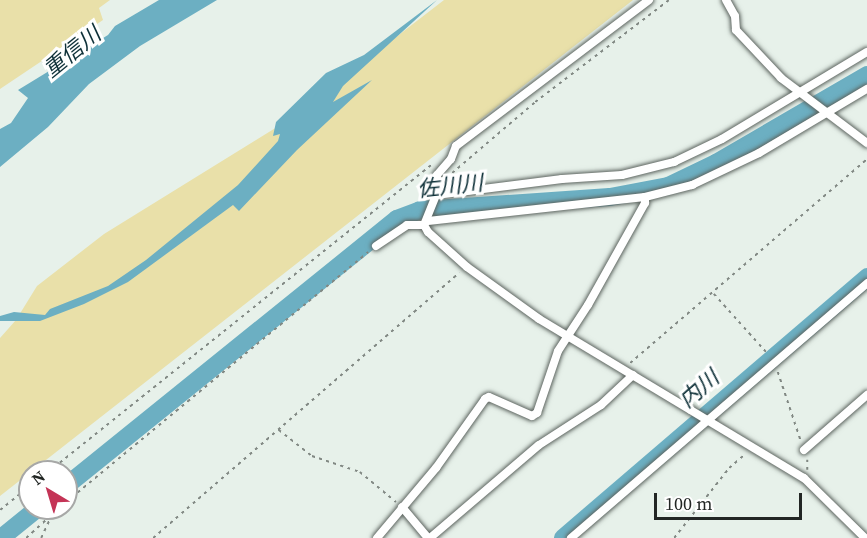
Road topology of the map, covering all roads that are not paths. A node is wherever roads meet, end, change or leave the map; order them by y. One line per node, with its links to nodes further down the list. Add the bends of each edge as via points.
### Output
1 (649, 0): 8 (street, via 456,146 452,159 437,175)
2 (726, 0): 5 (street, via 735,16 736,30 781,78)
3 (867, 52): 5 (street)
4 (867, 89): 6 (street)
5 (802, 93): 6 (street); 8 (street, via 722,139 656,168)
6 (824, 113): 7 (street); 9 (street, via 724,170 692,185)
7 (867, 143)
8 (436, 197): 10 (street)
9 (645, 197): 10 (street); 13 (street, via 610,266)
10 (427, 221): 11 (street, via 407,225); 13 (street, via 428,232 466,267)
11 (376, 246)
12 (866, 285): 16 (street)
13 (567, 337): 14 (street); 18 (street, via 558,351 537,413 532,416 489,397 485,399 436,468)
14 (633, 375): 16 (street); 21 (street, via 601,405 539,445)
15 (867, 395): 17 (street)
16 (708, 421): 19 (street, via 804,478); 22 (street)
17 (804, 450)
18 (402, 507): 20 (street); 21 (street)
19 (858, 536)
20 (376, 538)
21 (429, 538)
22 (571, 538)

